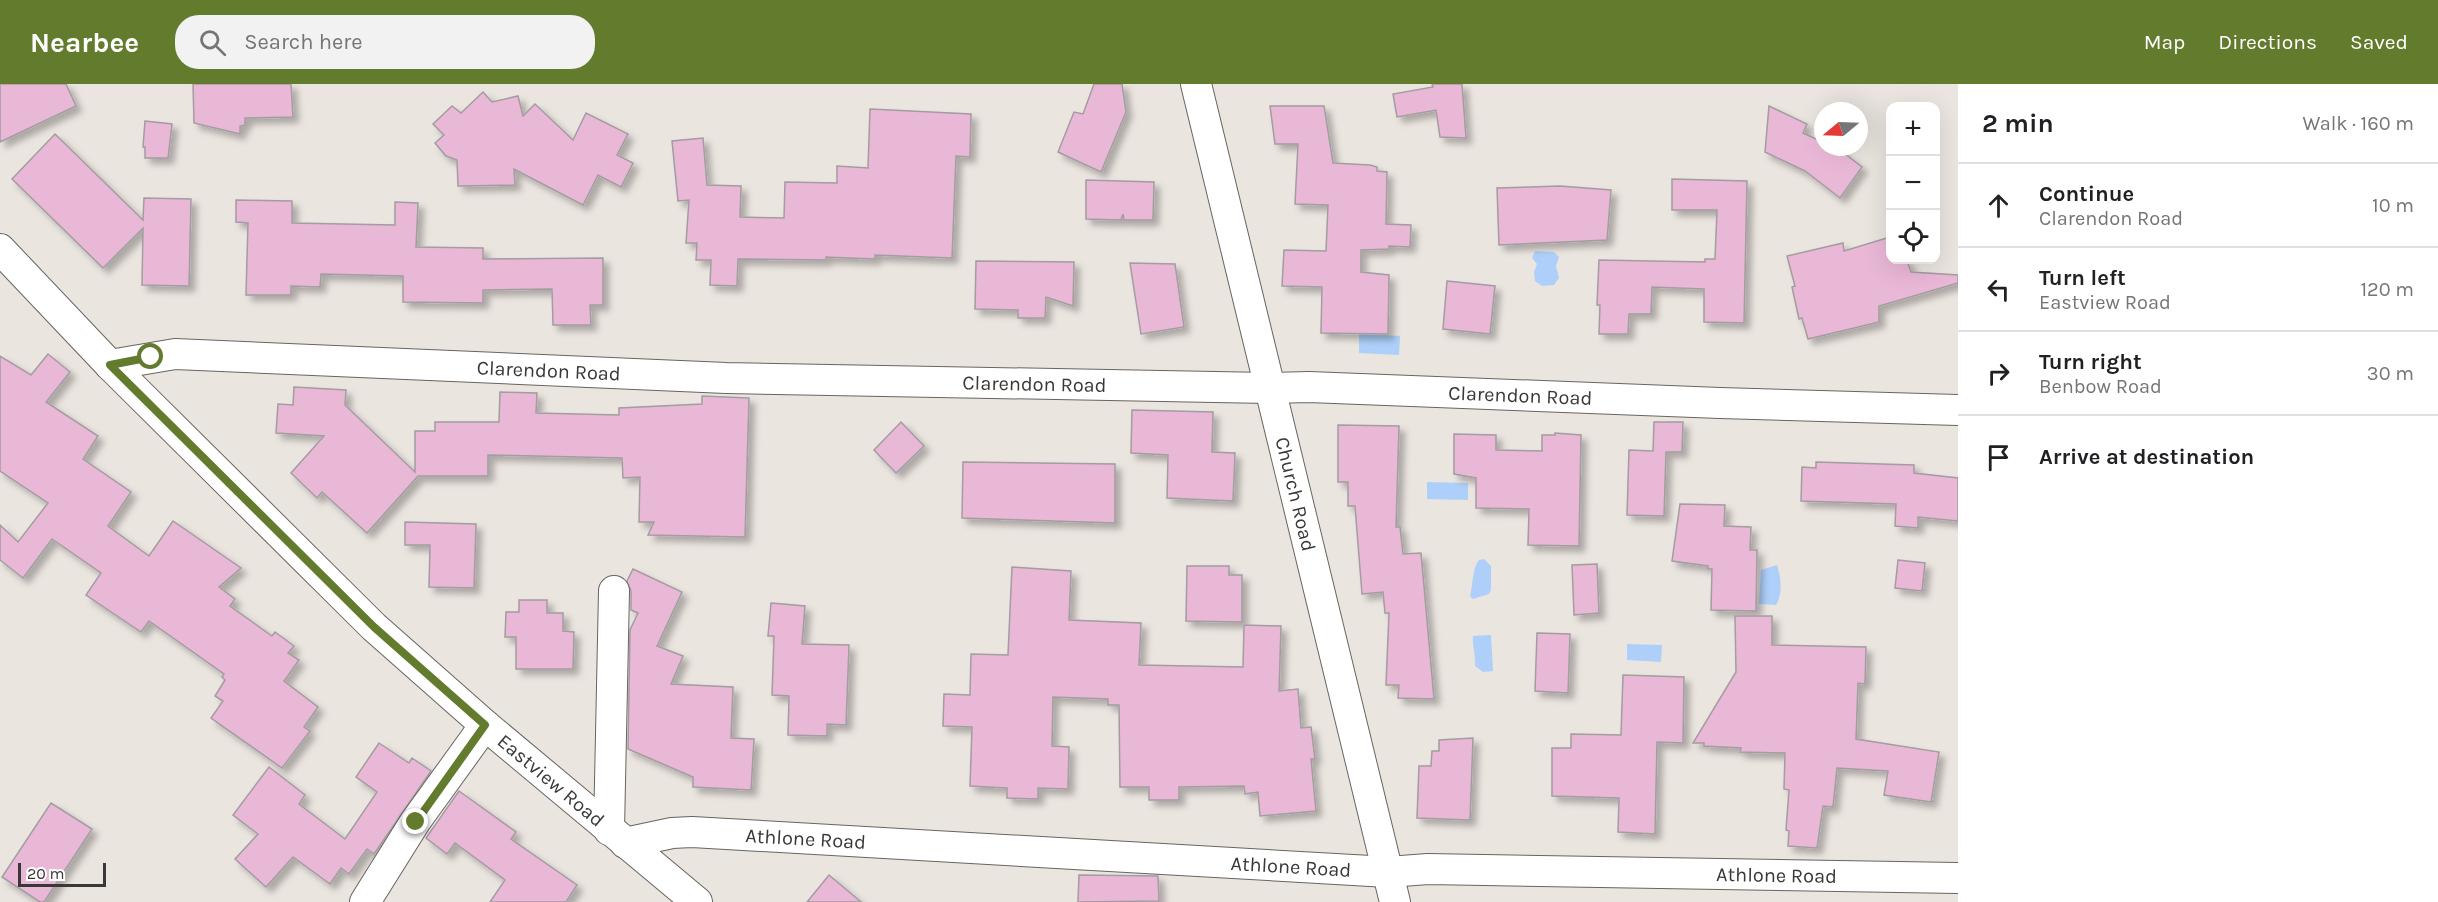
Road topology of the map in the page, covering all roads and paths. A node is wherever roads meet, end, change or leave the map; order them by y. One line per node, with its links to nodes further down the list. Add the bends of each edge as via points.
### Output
1 (1196, 84): 4 (street, Church Road)
2 (0, 249): 3 (street, Eastview Road)
3 (110, 365): 4 (street, Clarendon Road, via 175,354 726,378); 7 (street, Eastview Road, via 374,627)
4 (1268, 388): 5 (street, Clarendon Road); 9 (street, Church Road)
5 (1958, 410)
6 (614, 591): 8 (street)
7 (485, 725): 8 (street, Eastview Road); 11 (street)
8 (617, 836): 9 (street, Athlone Road, via 692,832); 12 (street, Eastview Road)
9 (1388, 872): 10 (street, Athlone Road, via 1428,869); 13 (street, Church Road)
10 (1957, 878)
11 (365, 902)
12 (697, 902)
13 (1395, 902)

